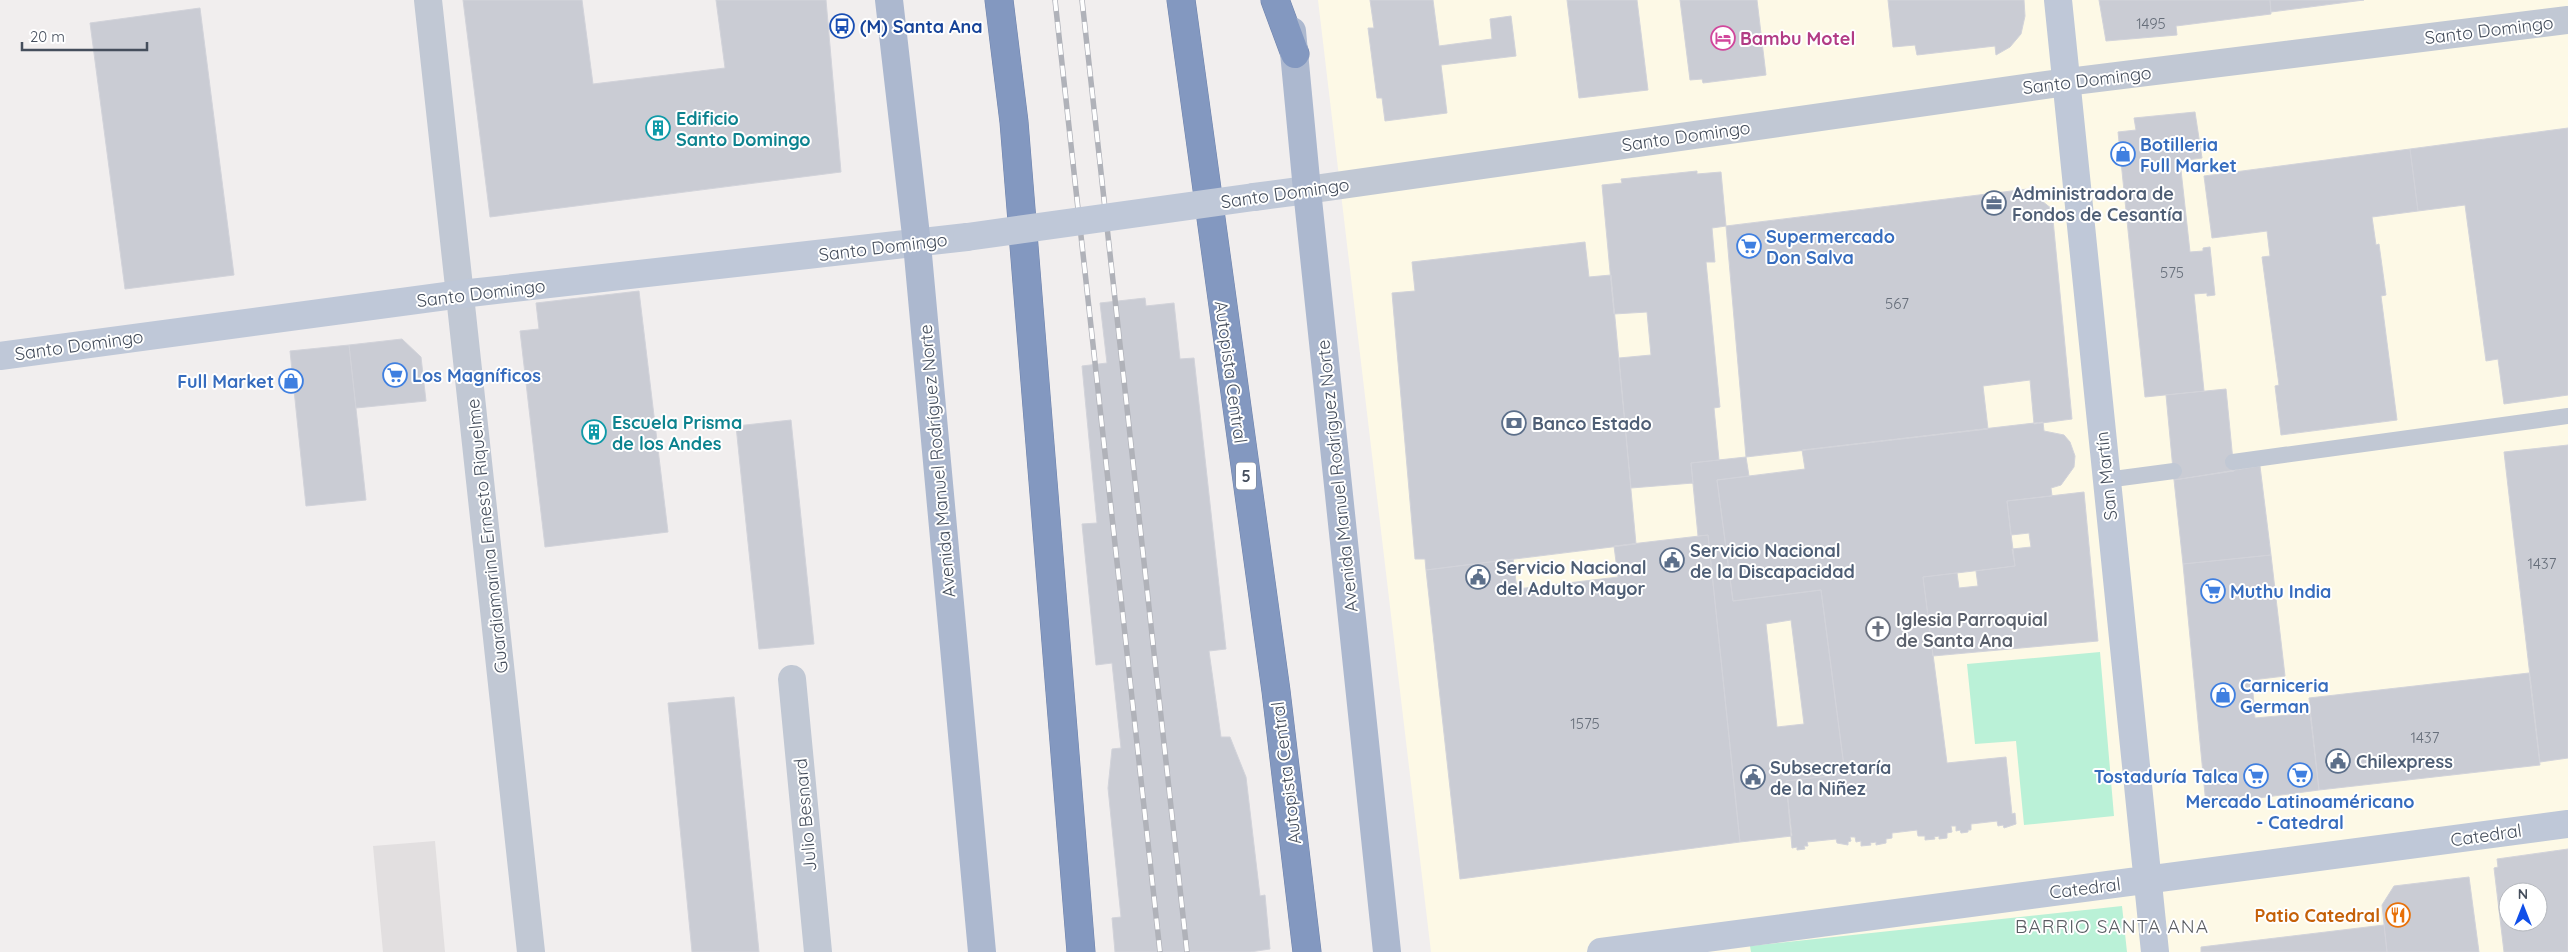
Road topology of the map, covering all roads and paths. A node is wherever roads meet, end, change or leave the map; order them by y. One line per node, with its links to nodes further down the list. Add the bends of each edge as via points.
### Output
1 (428, 0): 13 (street, Guardiamarina Ernesto Riquelme)
2 (888, 0): 12 (main road, Avenida Manuel Rodríguez Norte)
3 (1000, 0): 25 (highway, via 1014,122)
4 (1180, 0): 26 (highway, Autopista Central / 5, via 1276,691)
5 (1275, 0): 9 (highway)
6 (1288, 0): 9 (main road, Avenida Manuel Rodríguez Norte)
7 (2058, 0): 10 (street, San Martín)
8 (2568, 20): 10 (street, Santo Domingo)
9 (1295, 54): 11 (main road, Avenida Manuel Rodríguez Norte)
10 (2067, 82): 11 (street, Santo Domingo); 18 (street, San Martín)
11 (1307, 190): 12 (street, Santo Domingo, bridge); 27 (main road, Avenida Manuel Rodríguez Norte)
12 (917, 244): 13 (street, Santo Domingo); 24 (main road, Avenida Manuel Rodríguez Norte)
13 (461, 294): 14 (street, Santo Domingo); 22 (street, Guardiamarina Ernesto Riquelme)
14 (0, 356)
15 (2568, 416): 16 (lane)
16 (2233, 462)
17 (2174, 471): 18 (lane)
18 (2106, 480): 21 (street, San Martín)
19 (792, 678): 23 (street, Julio Besnard)
20 (2568, 824): 21 (street, Catedral)
21 (2146, 880): 28 (street, Catedral); 29 (street, San Martín)
22 (531, 952)
23 (818, 952)
24 (982, 952)
25 (1081, 952)
26 (1307, 952)
27 (1387, 952)
28 (1601, 952)
29 (2155, 952)

